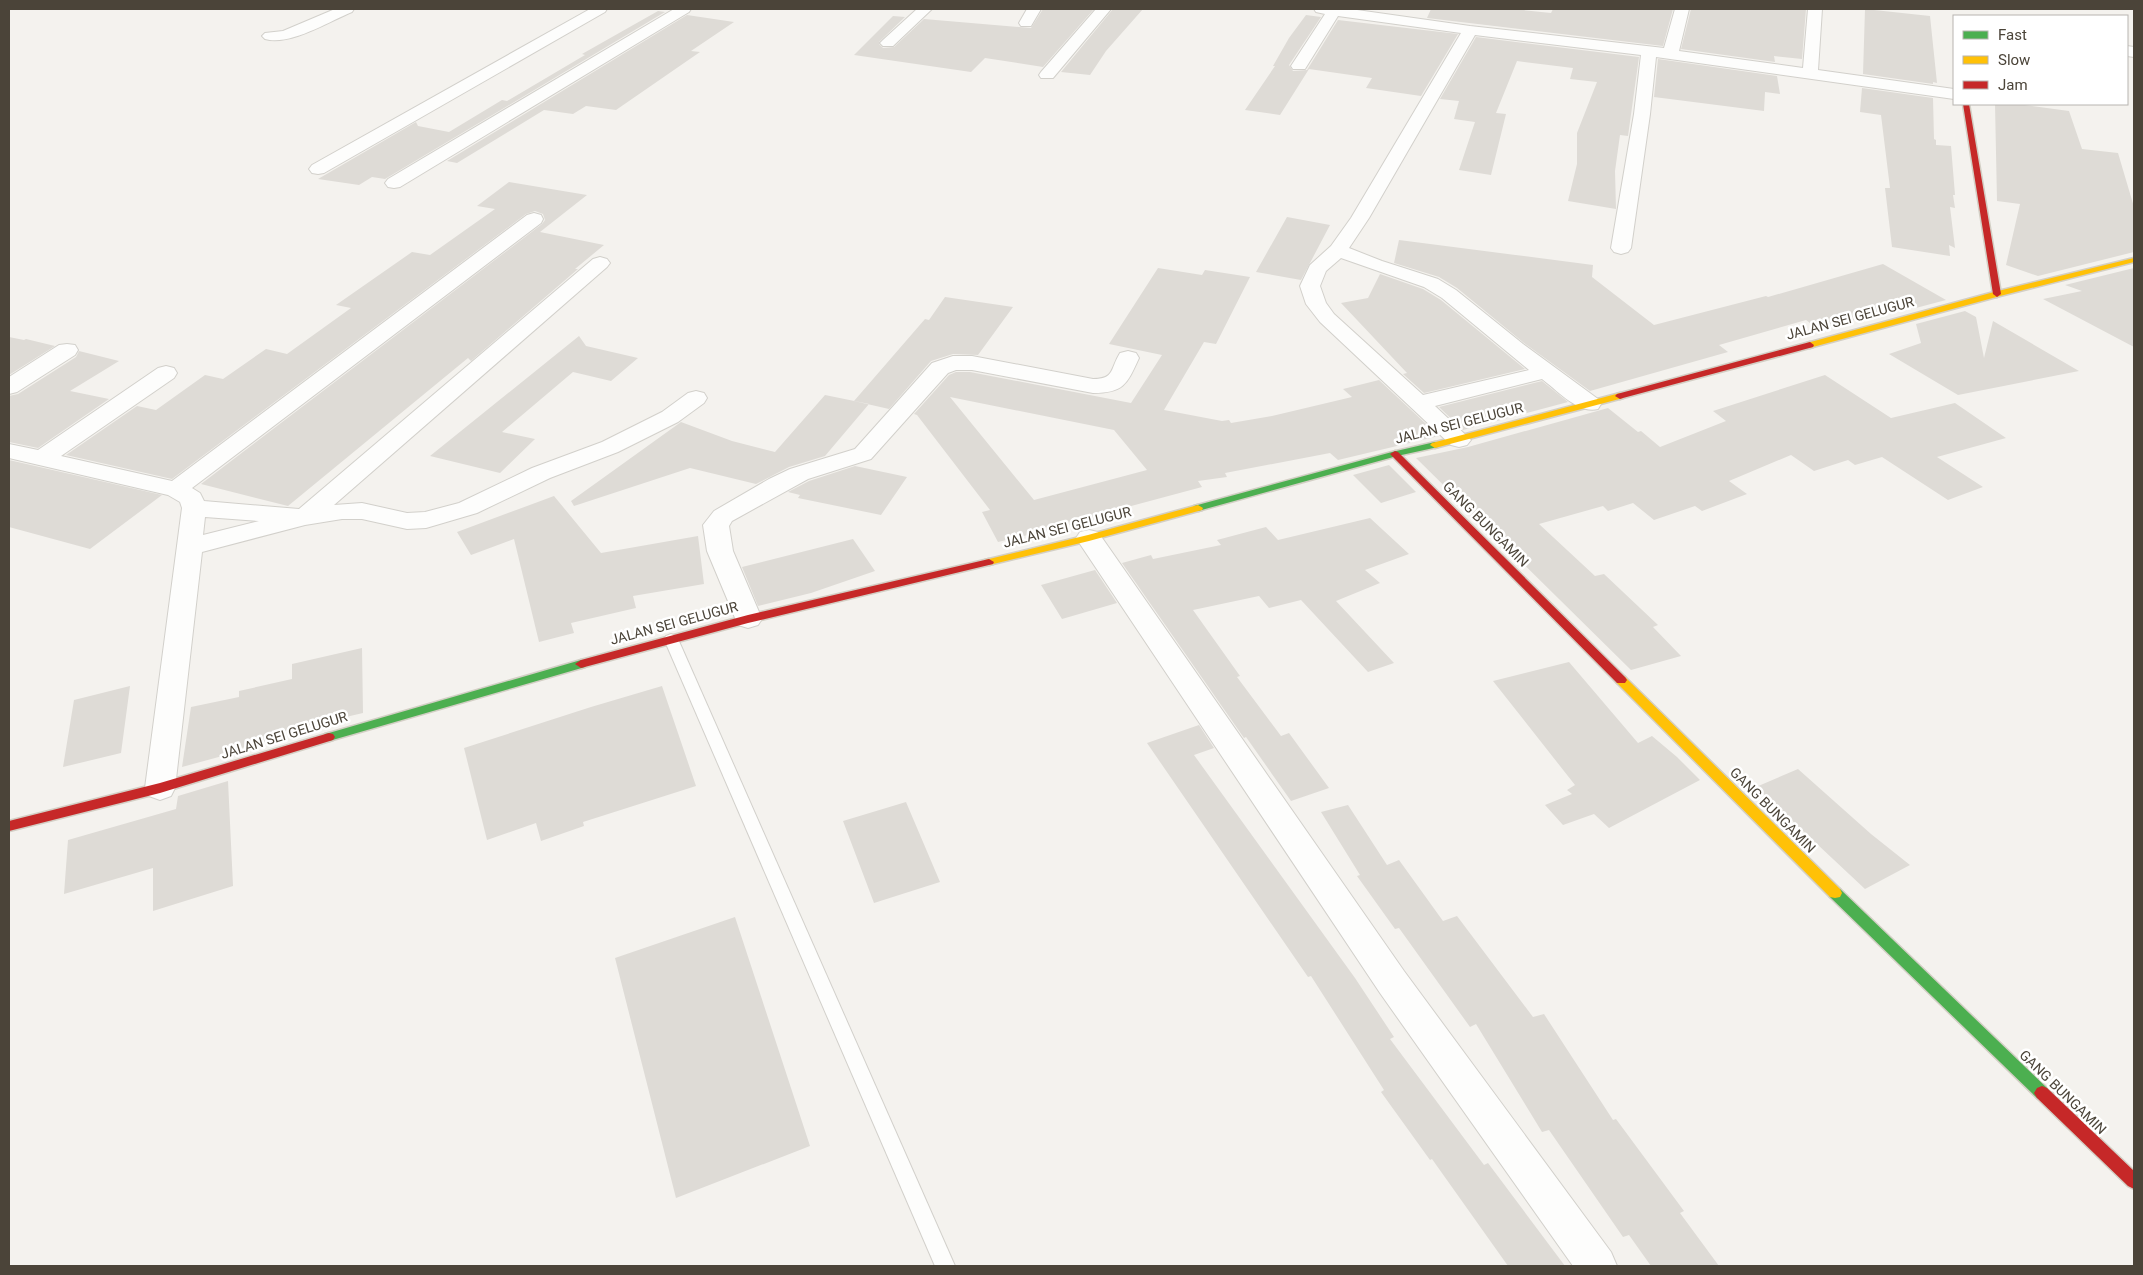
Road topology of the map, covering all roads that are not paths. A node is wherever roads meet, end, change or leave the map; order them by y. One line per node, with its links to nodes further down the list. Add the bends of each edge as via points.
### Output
1 (347, 9): 12 (street, via 286,35)
2 (600, 9): 21 (street)
3 (684, 9): 22 (street)
4 (926, 9): 13 (street)
5 (1034, 9): 10 (street)
6 (1104, 9): 18 (street)
7 (1682, 9): 15 (street)
8 (1815, 9): 17 (street)
9 (1328, 10): 11 (street); 16 (street)
10 (1026, 23)
11 (1463, 24): 14 (street); 25 (street, via 1360,218)
12 (270, 36)
13 (888, 43)
14 (1649, 51): 15 (street); 24 (street)
15 (1670, 54): 17 (street)
16 (1299, 66)
17 (1810, 74): 19 (street)
18 (1047, 75)
19 (1953, 94)
20 (1966, 105): 28 (main road)
21 (318, 169)
22 (394, 183)
23 (534, 219): 41 (street)
24 (1621, 248)
25 (1338, 250): 31 (street, via 1431,283); 35 (street, via 1317,269 1310,286 1316,304)
26 (2134, 260): 28 (main road, JALAN SEI GELUGUR)
27 (600, 263): 43 (street)
28 (1997, 294): 36 (main road, JALAN SEI GELUGUR)
29 (67, 350): 33 (street)
30 (1128, 358): 46 (street, via 1115,384 1109,386 1093,386 972,362 953,363 940,368 863,454 799,474 723,516 716,525 719,545 728,575)
31 (1546, 372): 35 (street); 36 (street)
32 (166, 373): 40 (street)
33 (9, 387)
34 (696, 398): 43 (street, via 670,416 610,447 468,508 426,520 407,521 342,510)
35 (1418, 403): 37 (street)
36 (1590, 404): 37 (main road, JALAN SEI GELUGUR)
37 (1459, 440): 39 (main road, JALAN SEI GELUGUR)
38 (9, 451): 40 (street)
39 (1395, 454): 44 (main road, JALAN SEI GELUGUR); 50 (main road, GANG BUNGAMIN, via 1870,928)
40 (41, 460): 41 (street)
41 (176, 489): 42 (street, via 191,498)
42 (194, 508): 43 (street); 45 (street)
43 (305, 517): 45 (street)
44 (1089, 538): 46 (main road, JALAN SEI GELUGUR); 52 (street, via 1392,982)
45 (188, 548): 48 (street)
46 (748, 619): 47 (main road, JALAN SEI GELUGUR)
47 (671, 639): 48 (main road, JALAN SEI GELUGUR, via 517,681); 51 (lane)
48 (160, 788): 49 (main road, JALAN SEI GELUGUR)
49 (9, 826)
50 (2134, 1181)
51 (945, 1266)
52 (1596, 1266)

